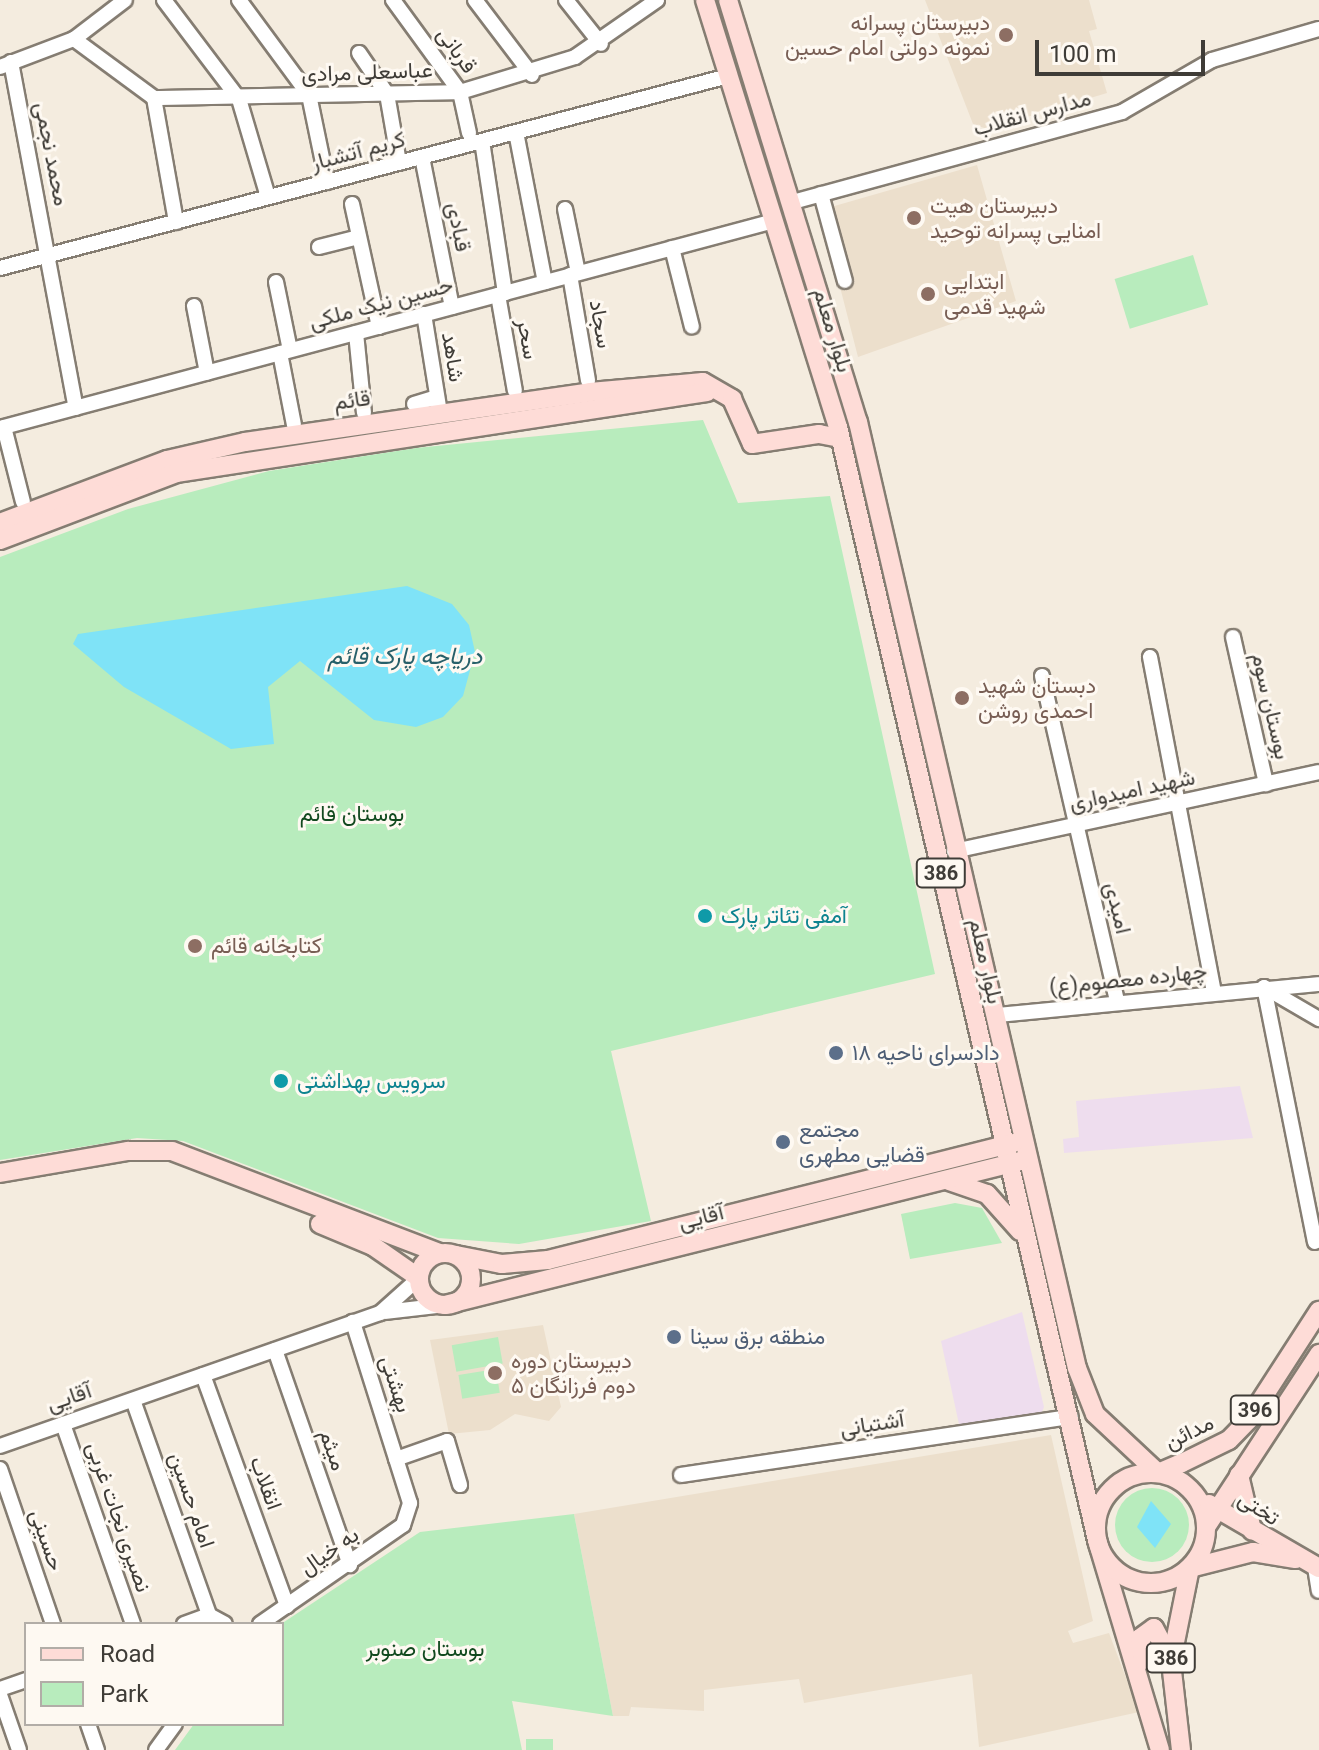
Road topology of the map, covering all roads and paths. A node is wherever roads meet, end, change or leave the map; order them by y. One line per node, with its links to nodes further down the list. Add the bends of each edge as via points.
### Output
1 (125, 0): 11 (street)
2 (164, 0): 21 (street)
3 (239, 0): 19 (street)
4 (393, 0): 17 (street, قربانی)
5 (475, 0): 15 (street)
6 (566, 0): 12 (street)
7 (705, 0): 16 (main road, بلوار معلم / 386)
8 (728, 0): 29 (main road, بلوار معلم / 386)
9 (651, 3): 12 (street, عباسعلی مرادی)
10 (1319, 29): 27 (street, مدارس انقلاب, via 1212,60 1122,112)
11 (74, 39): 14 (street); 20 (street)
12 (601, 44): 15 (street, عباسعلی مرادی)
13 (359, 53): 18 (street)
14 (6, 64): 37 (street, محمد نجمی)
15 (532, 75): 17 (street, عباسعلی مرادی)
16 (728, 76): 22 (street, کریم آتشبار); 32 (main road, بلوار معلم / 386)
17 (460, 92): 18 (street, عباسعلی مرادی); 23 (street, قربانی)
18 (387, 94): 19 (street, عباسعلی مرادی); 25 (street)
19 (309, 95): 21 (street, عباسعلی مرادی); 26 (street)
20 (154, 98): 21 (street, عباسعلی مرادی); 33 (street)
21 (239, 99): 28 (street)
22 (516, 132): 23 (street, کریم آتشبار); 42 (street)
23 (475, 137): 24 (street, کریم آتشبار); 43 (street, قربانی)
24 (422, 157): 25 (street, کریم آتشبار); 45 (street, قبادی)
25 (399, 163): 26 (street, کریم آتشبار)
26 (327, 182): 28 (street, کریم آتشبار)
27 (821, 194): 29 (street, مدارس انقلاب); 40 (street)
28 (268, 197): 33 (street, کریم آتشبار)
29 (793, 202): 71 (main road, بلوار معلم / 386, via 858,422)
30 (352, 204): 34 (street)
31 (565, 209): 39 (street, سجاد)
32 (774, 221): 36 (street, حسین نیک ملکی); 60 (main road, بلوار معلم / 386)
33 (176, 222): 37 (street, کریم آتشبار)
34 (359, 237): 35 (street); 47 (street)
35 (319, 247)
36 (672, 248): 39 (street, حسین نیک ملکی); 48 (street)
37 (50, 255): 38 (street, کریم آتشبار); 56 (street, محمد نجمی)
38 (0, 268)
39 (574, 274): 42 (street, حسین نیک ملکی); 52 (street, سجاد)
40 (845, 281)
41 (276, 282): 50 (street)
42 (545, 282): 43 (street, حسین نیک ملکی)
43 (502, 294): 45 (street, حسین نیک ملکی); 54 (street, سحر)
44 (194, 306): 51 (street)
45 (452, 307): 46 (street, حسین نیک ملکی)
46 (424, 314): 47 (street, حسین نیک ملکی); 55 (street, شاهد, via 438,402)
47 (379, 327): 49 (street, حسین نیک ملکی)
48 (692, 327)
49 (356, 333): 50 (street, حسین نیک ملکی); 57 (street)
50 (285, 352): 51 (street, حسین نیک ملکی); 58 (street)
51 (207, 373): 56 (street, حسین نیک ملکی)
52 (588, 380)
53 (721, 390): 60 (main road, via 752,444 819,434); 62 (main road, قائم, via 703,382 590,392 258,440 167,460); 63 (main road, قائم, via 176,473)
54 (515, 391)
55 (414, 404)
56 (76, 408): 59 (street, حسین نیک ملکی)
57 (364, 413)
58 (294, 425)
59 (2, 427): 61 (street)
60 (840, 438): 78 (main road, بلوار معلم / 386)
61 (23, 502)
62 (0, 523)
63 (0, 540)
64 (1233, 637): 68 (street, بوستان سوم)
65 (1150, 657): 69 (street)
66 (1042, 676): 70 (street, امیدی)
67 (1319, 772): 68 (street, شهيد امیدواری)
68 (1266, 784): 69 (street, شهيد امیدواری)
69 (1179, 803): 70 (street, شهيد امیدواری); 74 (street)
70 (1075, 825): 71 (street, شهيد امیدواری); 75 (street, امیدی)
71 (954, 851): 76 (main road, بلوار معلم / 386)
72 (1319, 984): 73 (street, چهارده معصوم(ع))
73 (1264, 987): 74 (street, چهارده معصوم(ع)); 77 (street); 87 (street)
74 (1214, 992): 75 (street, چهارده معصوم(ع))
75 (1117, 1002): 76 (street, چهارده معصوم(ع))
76 (997, 1015): 79 (main road, بلوار معلم / 386)
77 (1319, 1019)
78 (999, 1119): 80 (main road); 81 (main road, بلوار معلم / 386)
79 (1029, 1149): 81 (main road, آقایی); 103 (main road, بلوار معلم / 386, via 1077,1368 1095,1414)
80 (976, 1152): 81 (main road, آقایی); 88 (main road, آقایی, via 548,1260 502,1264)
81 (1006, 1154): 83 (main road, آقایی); 86 (main road, بلوار معلم / 386)
82 (0, 1173): 85 (main road, via 172,1151 228,1167)
83 (942, 1180): 86 (main road, via 987,1194); 90 (main road, آقایی)
84 (0, 1185): 85 (main road, via 174,1162)
85 (333, 1223): 88 (main road, آقایی); 89 (main road)
86 (1023, 1235): 98 (main road, بلوار معلم / 386)
87 (1315, 1242)
88 (448, 1254): 89 (main road, via 425,1262); 90 (main road, via 468,1267 470,1284)
89 (419, 1278): 90 (main road, via 424,1294); 92 (street, آقایی)
90 (445, 1305): 92 (street, آقایی)
91 (1319, 1311): 103 (main road, مدائن / 396, via 1239,1430)
92 (380, 1313): 93 (street, آقایی)
93 (353, 1322): 94 (street, آقایی); 101 (street, بهشتی)
94 (275, 1350): 96 (street, آقایی); 114 (street, میثم)
95 (1319, 1354): 105 (main road, 396)
96 (203, 1375): 97 (street, آقایی); 118 (street, انقلاب)
97 (133, 1400): 99 (street, آقایی); 119 (street, امام حسین)
98 (1071, 1417): 104 (street, آشتیانی); 112 (main road, بلوار معلم / 386)
99 (63, 1424): 100 (street, آقایی); 121 (street, نصیری نجات غربی)
100 (0, 1446)
101 (396, 1459): 106 (street, via 447,1441); 108 (street, بهشتی)
102 (0, 1469): 120 (street, حسینی)
103 (1158, 1473): 107 (main road); 112 (main road, via 1140,1473 1110,1491)
104 (681, 1475)
105 (1239, 1475): 109 (main road, 396); 111 (main road, via 1239,1500)
106 (460, 1485)
107 (1196, 1496): 109 (main road, تختی); 110 (main road)
108 (410, 1503): 114 (street, به خیال, via 403,1525)
109 (1217, 1509): 110 (main road, 396); 111 (main road, تختی)
110 (1206, 1527): 115 (main road)
111 (1256, 1535): 113 (main road, تختی)
112 (1097, 1540): 115 (main road, via 1111,1566 1135,1581 1164,1582); 129 (main road, بلوار معلم / 386)
113 (1295, 1559): 115 (main road, تختی, via 1253,1552); 116 (main road, تختی)
114 (350, 1565): 118 (street, به خیال)
115 (1190, 1568): 125 (main road, 386)
116 (1317, 1568): 117 (street)
117 (1319, 1591)
118 (287, 1606): 124 (street, به خیال)
119 (209, 1615): 122 (street); 123 (street)
120 (52, 1622)
121 (132, 1622)
122 (190, 1622)
123 (221, 1622)
124 (263, 1622)
125 (1171, 1662): 129 (main road, via 1161,1632 1144,1630); 136 (main road, 386)
126 (24, 1681): 127 (street)
127 (0, 1689)
128 (0, 1695): 132 (street)
129 (1149, 1703): 135 (main road, بلوار معلم / 386)
130 (89, 1726): 133 (street)
131 (172, 1726): 134 (street)
132 (19, 1750)
133 (97, 1750)
134 (156, 1750)
135 (1160, 1750)
136 (1181, 1750)

